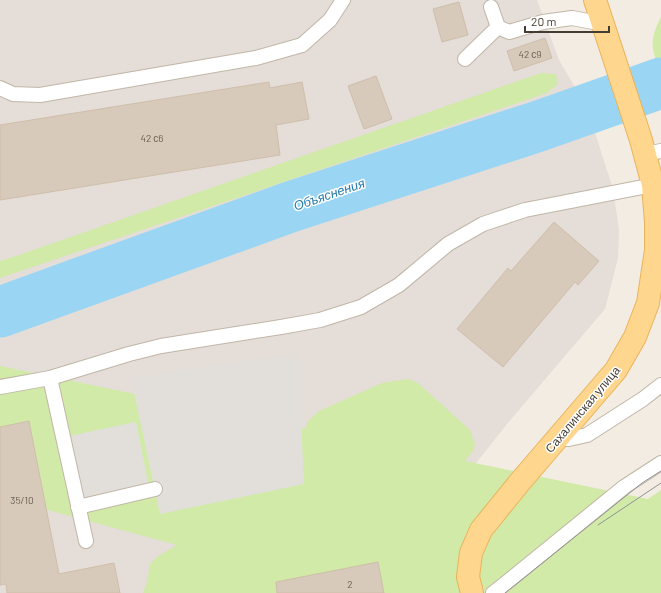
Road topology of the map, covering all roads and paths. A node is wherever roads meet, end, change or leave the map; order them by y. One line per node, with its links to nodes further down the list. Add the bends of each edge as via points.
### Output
1 (343, 0): 8 (lane, via 330,20 302,45 256,58 40,95 13,94)
2 (595, 0): 5 (main road, Сахалинская улица)
3 (611, 0): 5 (main road)
4 (491, 7): 6 (lane)
5 (604, 24): 6 (lane, via 572,18 543,22 509,32); 9 (main road, Сахалинская улица)
6 (498, 27): 7 (lane)
7 (465, 59)
8 (0, 88)
9 (649, 148): 10 (main road, Сахалинская улица)
10 (653, 186): 11 (lane, via 525,210 483,224 448,244 400,285 361,307 320,320 161,346); 14 (main road, Сахалинская улица, via 656,250 648,303 635,337 616,370)
11 (50, 378): 13 (lane); 17 (lane)
12 (661, 385): 14 (lane, via 587,435)
13 (0, 387)
14 (557, 439): 19 (main road, Сахалинская улица, via 481,530 471,553 468,577)
15 (661, 463): 20 (lane, via 624,487)
16 (155, 489): 17 (lane)
17 (78, 507): 18 (lane)
18 (86, 541)
19 (472, 593)
20 (493, 593)

